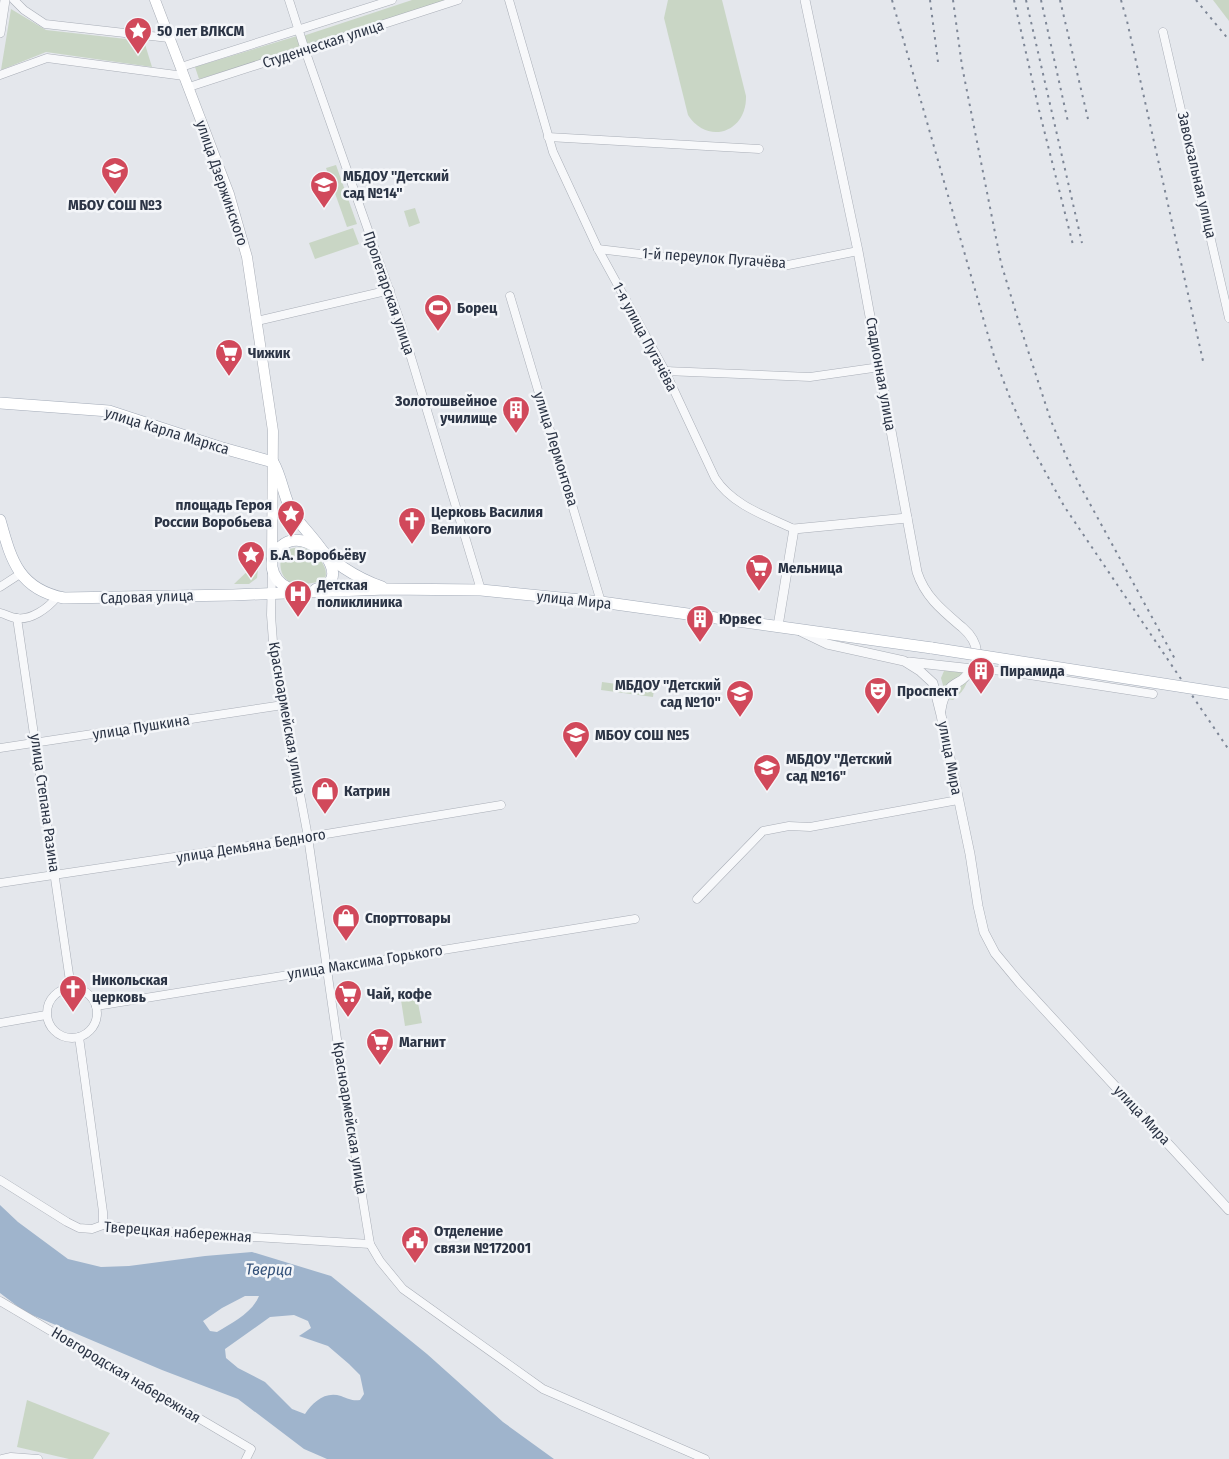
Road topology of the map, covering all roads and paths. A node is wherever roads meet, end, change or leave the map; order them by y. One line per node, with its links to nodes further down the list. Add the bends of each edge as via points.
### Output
1 (5, 0): 11 (street)
2 (14, 0): 12 (street, via 45,24)
3 (154, 0): 12 (main road, улица Дзержинского)
4 (289, 0): 9 (street, Пролетарская улица)
5 (392, 0): 9 (street, Студенческая улица)
6 (458, 0): 13 (street, Студенческая улица)
7 (509, 0): 17 (street, 1-я улица Пугачёва)
8 (805, 0): 20 (street, Стадионная улица)
9 (298, 30): 13 (street, Пролетарская улица); 14 (street, Студенческая улица)
10 (1163, 32): 23 (street, Завокзальная улица)
11 (0, 33)
12 (169, 38): 14 (main road, улица Дзержинского)
13 (305, 50): 16 (street, Студенческая улица); 21 (street, Пролетарская улица)
14 (182, 72): 15 (street, via 47,58); 16 (main road, улица Дзержинского)
15 (0, 75)
16 (188, 87): 24 (main road, улица Дзержинского, via 238,219)
17 (548, 137): 18 (street); 19 (street, 1-я улица Пугачёва)
18 (759, 149)
19 (598, 249): 20 (street, 1-й переулок Пугачёва, via 788,265); 26 (street, 1-я улица Пугачёва)
20 (858, 251): 25 (street, Стадионная улица)
21 (390, 290): 24 (street); 37 (street, Пролетарская улица)
22 (510, 296): 41 (street, улица Лермонтова)
23 (1229, 318)
24 (257, 321): 28 (main road, улица Дзержинского, via 273,431)
25 (880, 367): 26 (street, via 810,377); 29 (street, Стадионная улица)
26 (665, 371): 31 (street, 1-я улица Пугачёва, via 723,489 741,503)
27 (0, 403): 28 (main road, улица Карла Маркса, via 109,411)
28 (273, 462): 32 (main road, via 291,510); 33 (main road, улица Дзержинского)
29 (907, 518): 31 (street); 47 (street, Стадионная улица, via 917,572 924,588 934,603 974,640 977,653)
30 (0, 520): 34 (main road, via 11,558)
31 (794, 529): 44 (street)
32 (324, 552): 33 (main road, via 306,542 293,541 280,547); 36 (main road, улица Мира, via 350,572); 38 (main road, via 333,566 332,579 326,586)
33 (272, 563): 38 (main road, via 274,575 281,584); 39 (street, Красноармейская улица)
34 (20, 574): 35 (street); 40 (main road, Садовая улица, via 34,587)
35 (0, 587)
36 (386, 588): 37 (main road, улица Мира); 38 (main road, улица Мира)
37 (481, 590): 41 (main road, улица Мира)
38 (305, 591): 39 (main road, Садовая улица)
39 (271, 593): 40 (main road, Садовая улица); 52 (street, Красноармейская улица, via 274,655)
40 (57, 597): 43 (street, via 31,616)
41 (601, 602): 44 (main road, улица Мира)
42 (0, 612): 43 (street)
43 (17, 618): 54 (street, улица Степана Разина)
44 (778, 626): 45 (main road, улица Мира)
45 (795, 628): 46 (street, улица Мира, via 827,644); 51 (main road, bridge)
46 (904, 662): 47 (street); 48 (street, улица Мира)
47 (972, 669): 49 (street); 50 (street)
48 (933, 683): 49 (street, via 942,687); 53 (street, улица Мира)
49 (953, 685): 53 (street, via 944,698)
50 (1153, 694)
51 (1229, 694)
52 (283, 705): 54 (street, улица Пушкина); 58 (street, Красноармейская улица)
53 (941, 715): 56 (street, улица Мира)
54 (36, 743): 55 (street, улица Пушкина); 59 (street, улица Степана Разина)
55 (0, 748)
56 (958, 800): 61 (street, via 810,827 789,826 763,832); 70 (street, улица Мира, via 978,906 994,953)
57 (501, 804): 58 (street, улица Демьяна Бедного)
58 (308, 837): 59 (street, улица Демьяна Бедного); 63 (street, Красноармейская улица)
59 (55, 875): 60 (street, улица Демьяна Бедного); 64 (street, улица Степана Разина)
60 (0, 883)
61 (697, 899)
62 (635, 919): 63 (street, улица Максима Горького)
63 (326, 968): 65 (street, улица Максима Горького); 72 (street, Красноармейская улица)
64 (71, 988): 65 (street, via 89,994); 66 (street, via 52,996)
65 (96, 1006): 68 (street, via 94,1025)
66 (46, 1015): 67 (street); 68 (street, via 48,1023 58,1034)
67 (0, 1023)
68 (79, 1037): 71 (street)
69 (0, 1180): 71 (street, Тверецкая набережная, via 79,1228)
70 (1229, 1210)
71 (103, 1225): 72 (street, Тверецкая набережная, via 152,1231)
72 (370, 1244): 77 (street, Красноармейская улица, via 403,1289 543,1389)
73 (0, 1301): 76 (street, Новгородская набережная, via 251,1449)
74 (1, 1459): 75 (street)
75 (38, 1459)
76 (246, 1459)
77 (705, 1459)

